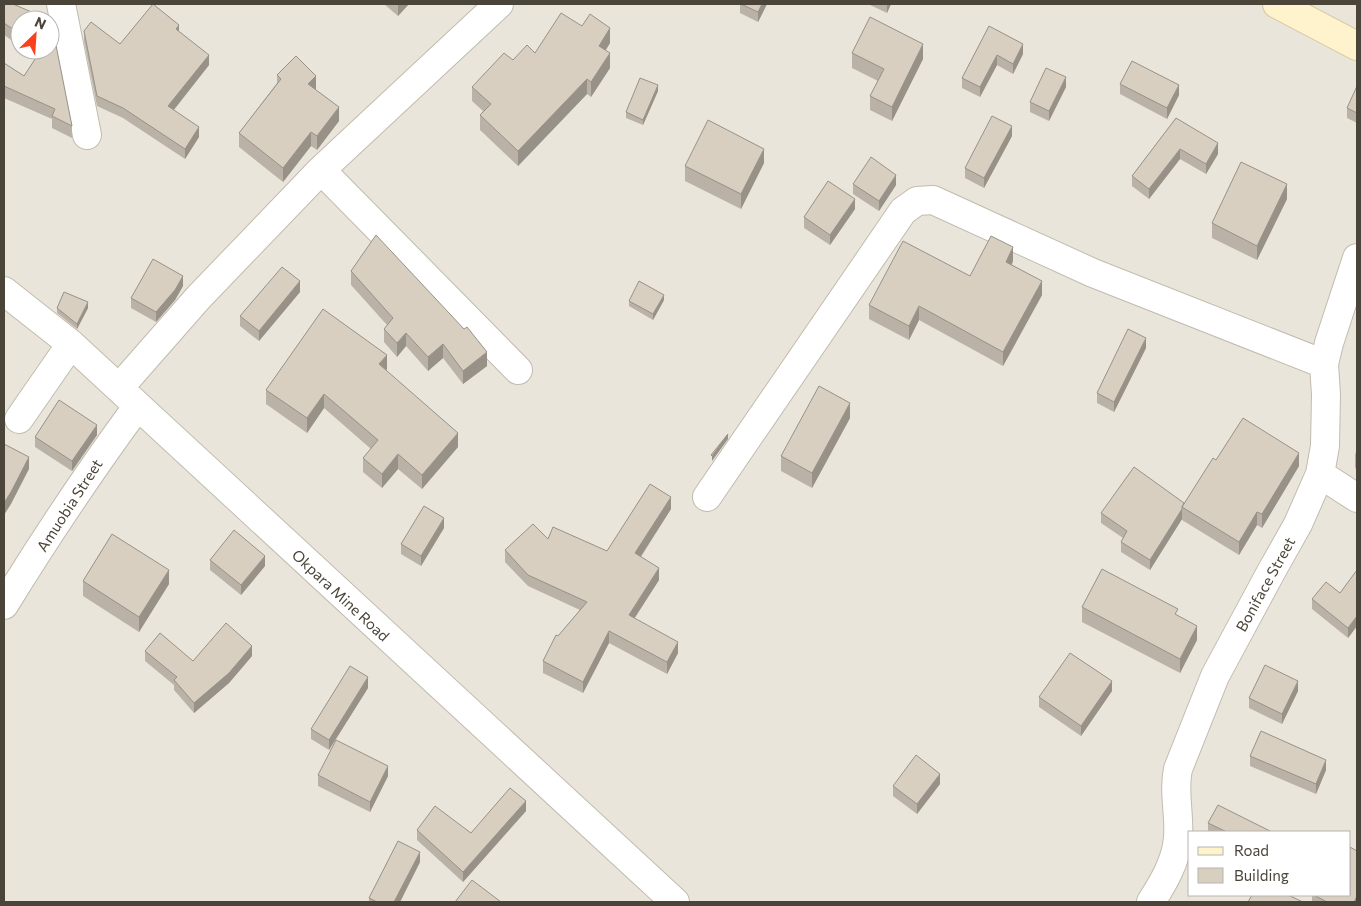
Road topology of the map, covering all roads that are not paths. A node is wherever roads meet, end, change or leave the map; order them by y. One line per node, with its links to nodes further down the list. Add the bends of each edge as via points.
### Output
1 (60, 4): 5 (street)
2 (499, 4): 6 (street)
3 (1277, 4): 4 (main road)
4 (1357, 46)
5 (87, 135)
6 (321, 170): 11 (street); 12 (street, via 198,298)
7 (1357, 258): 10 (street, Boniface Street)
8 (4, 291): 9 (street, Okpara Mine Road)
9 (71, 344): 12 (street, Okpara Mine Road); 14 (street)
10 (1324, 364): 15 (street, Boniface Street, via 1326,446); 16 (street, via 1094,273 933,200 917,201 903,211)
11 (518, 370)
12 (119, 388): 13 (street, Okpara Mine Road)
13 (138, 407): 18 (street, Amuobia Street, via 102,454); 19 (street, Okpara Mine Road)
14 (19, 419)
15 (1320, 474): 17 (street); 20 (street, Boniface Street, via 1298,524 1215,676 1181,761 1175,782 1178,840 1165,879)
16 (707, 497)
17 (1357, 498)
18 (4, 605)
19 (675, 902)
20 (1151, 902)

